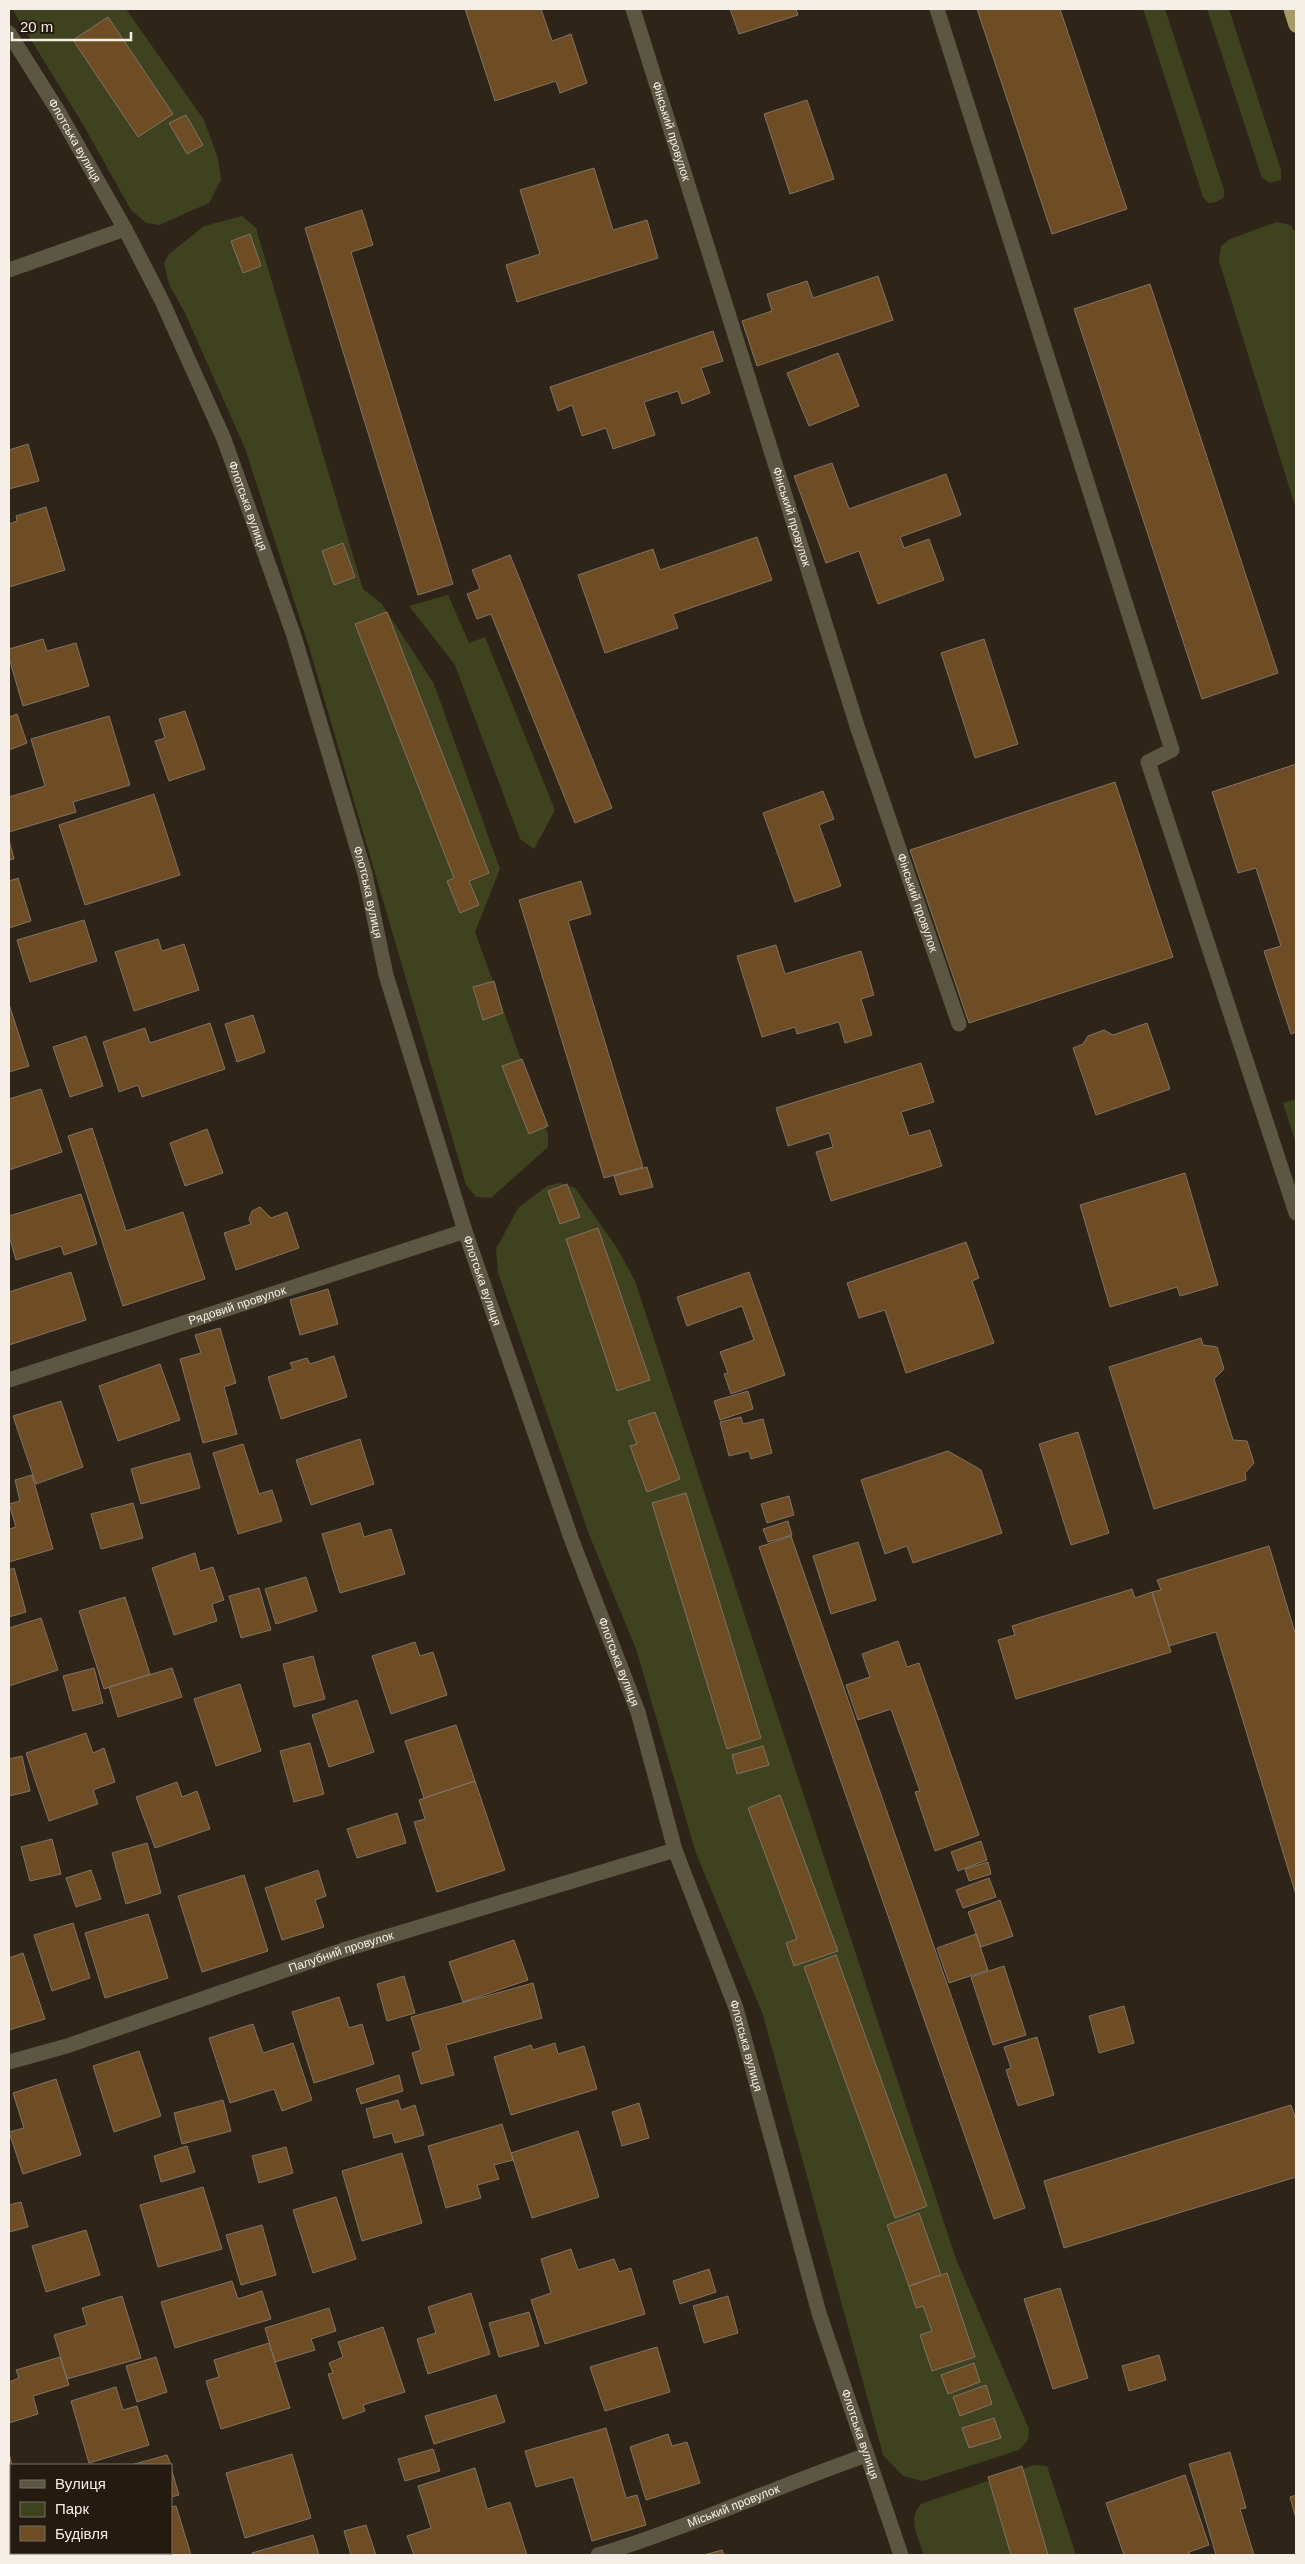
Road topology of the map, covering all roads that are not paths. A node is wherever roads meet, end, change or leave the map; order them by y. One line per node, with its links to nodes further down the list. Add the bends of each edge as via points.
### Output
1 (633, 9): 8 (street, Фінський провулок, via 858,728)
2 (936, 9): 9 (street, via 1172,750 1148,762)
3 (1291, 9): 4 (highway)
4 (1296, 26)
5 (9, 32): 6 (street, Флотська вулиця)
6 (125, 229): 7 (street); 10 (street, Флотська вулиця, via 224,438 294,636 365,874 386,975)
7 (9, 270)
8 (959, 1024)
9 (1296, 1213)
10 (465, 1231): 11 (street, Рядовий провулок); 12 (street, Флотська вулиця, via 571,1538 638,1712)
11 (9, 1380)
12 (675, 1850): 13 (street, Палубний провулок, via 343,1950 67,2046); 14 (street, Флотська вулиця, via 736,2008 819,2313)
13 (9, 2062)
14 (867, 2455): 15 (street, Міський провулок, via 647,2540); 16 (street, Флотська вулиця)
15 (598, 2555)
16 (901, 2555)

